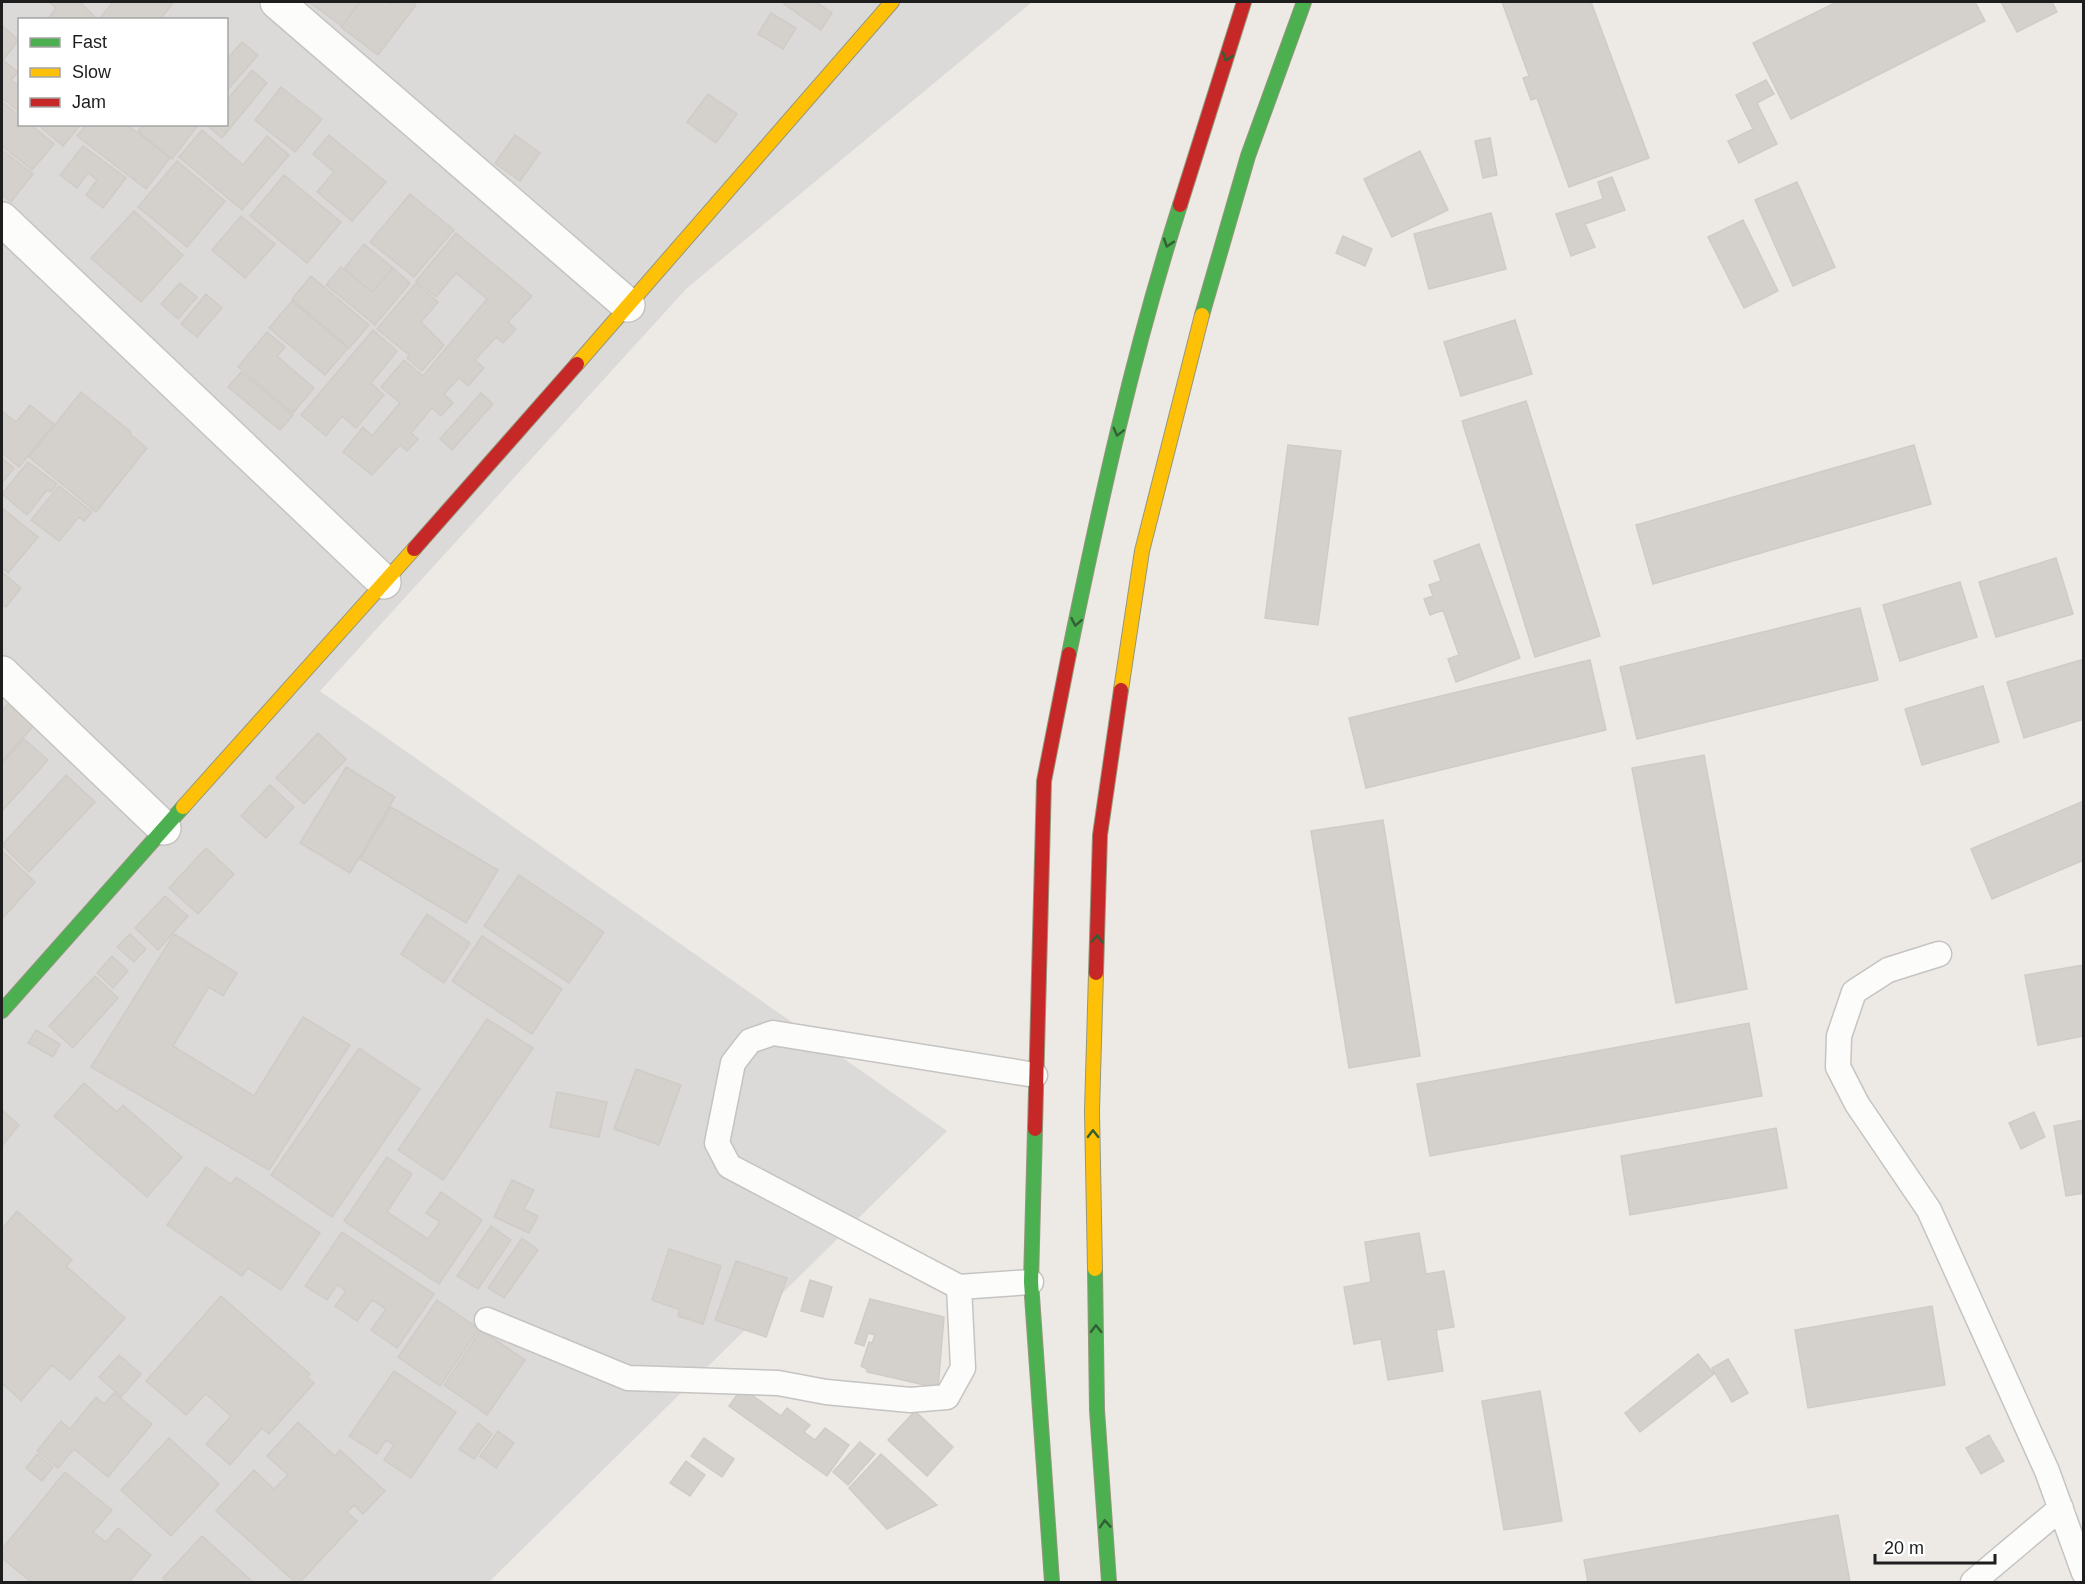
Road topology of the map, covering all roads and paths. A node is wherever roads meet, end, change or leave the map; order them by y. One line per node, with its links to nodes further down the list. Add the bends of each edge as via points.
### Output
1 (277, 2): 6 (street)
2 (892, 2): 6 (street)
3 (1304, 2): 19 (street, one-way to 3, via 1097,1410 1092,1111 1102,824 1142,551 1206,295 1248,156)
4 (1239, 3): 12 (street, one-way to 12, via 1154,287 1096,522 1044,781)
5 (2, 219): 7 (street)
6 (628, 305): 7 (street)
7 (384, 582): 9 (street)
8 (2, 673): 9 (street)
9 (164, 828): 11 (street)
10 (1939, 954): 16 (lane, via 1888,970 1854,993 1839,1036 1838,1067 1857,1104 1929,1210)
11 (2, 1011)
12 (1035, 1075): 13 (street); 14 (lane, via 773,1033 750,1041 733,1063 717,1143 729,1166)
13 (1031, 1282): 14 (lane); 18 (street)
14 (959, 1287): 15 (lane, via 963,1368 946,1397 910,1400 778,1383 628,1378)
15 (487, 1320)
16 (2061, 1508): 17 (lane); 20 (lane)
17 (2084, 1573)
18 (1052, 1582)
19 (1109, 1582)
20 (1973, 1582)

